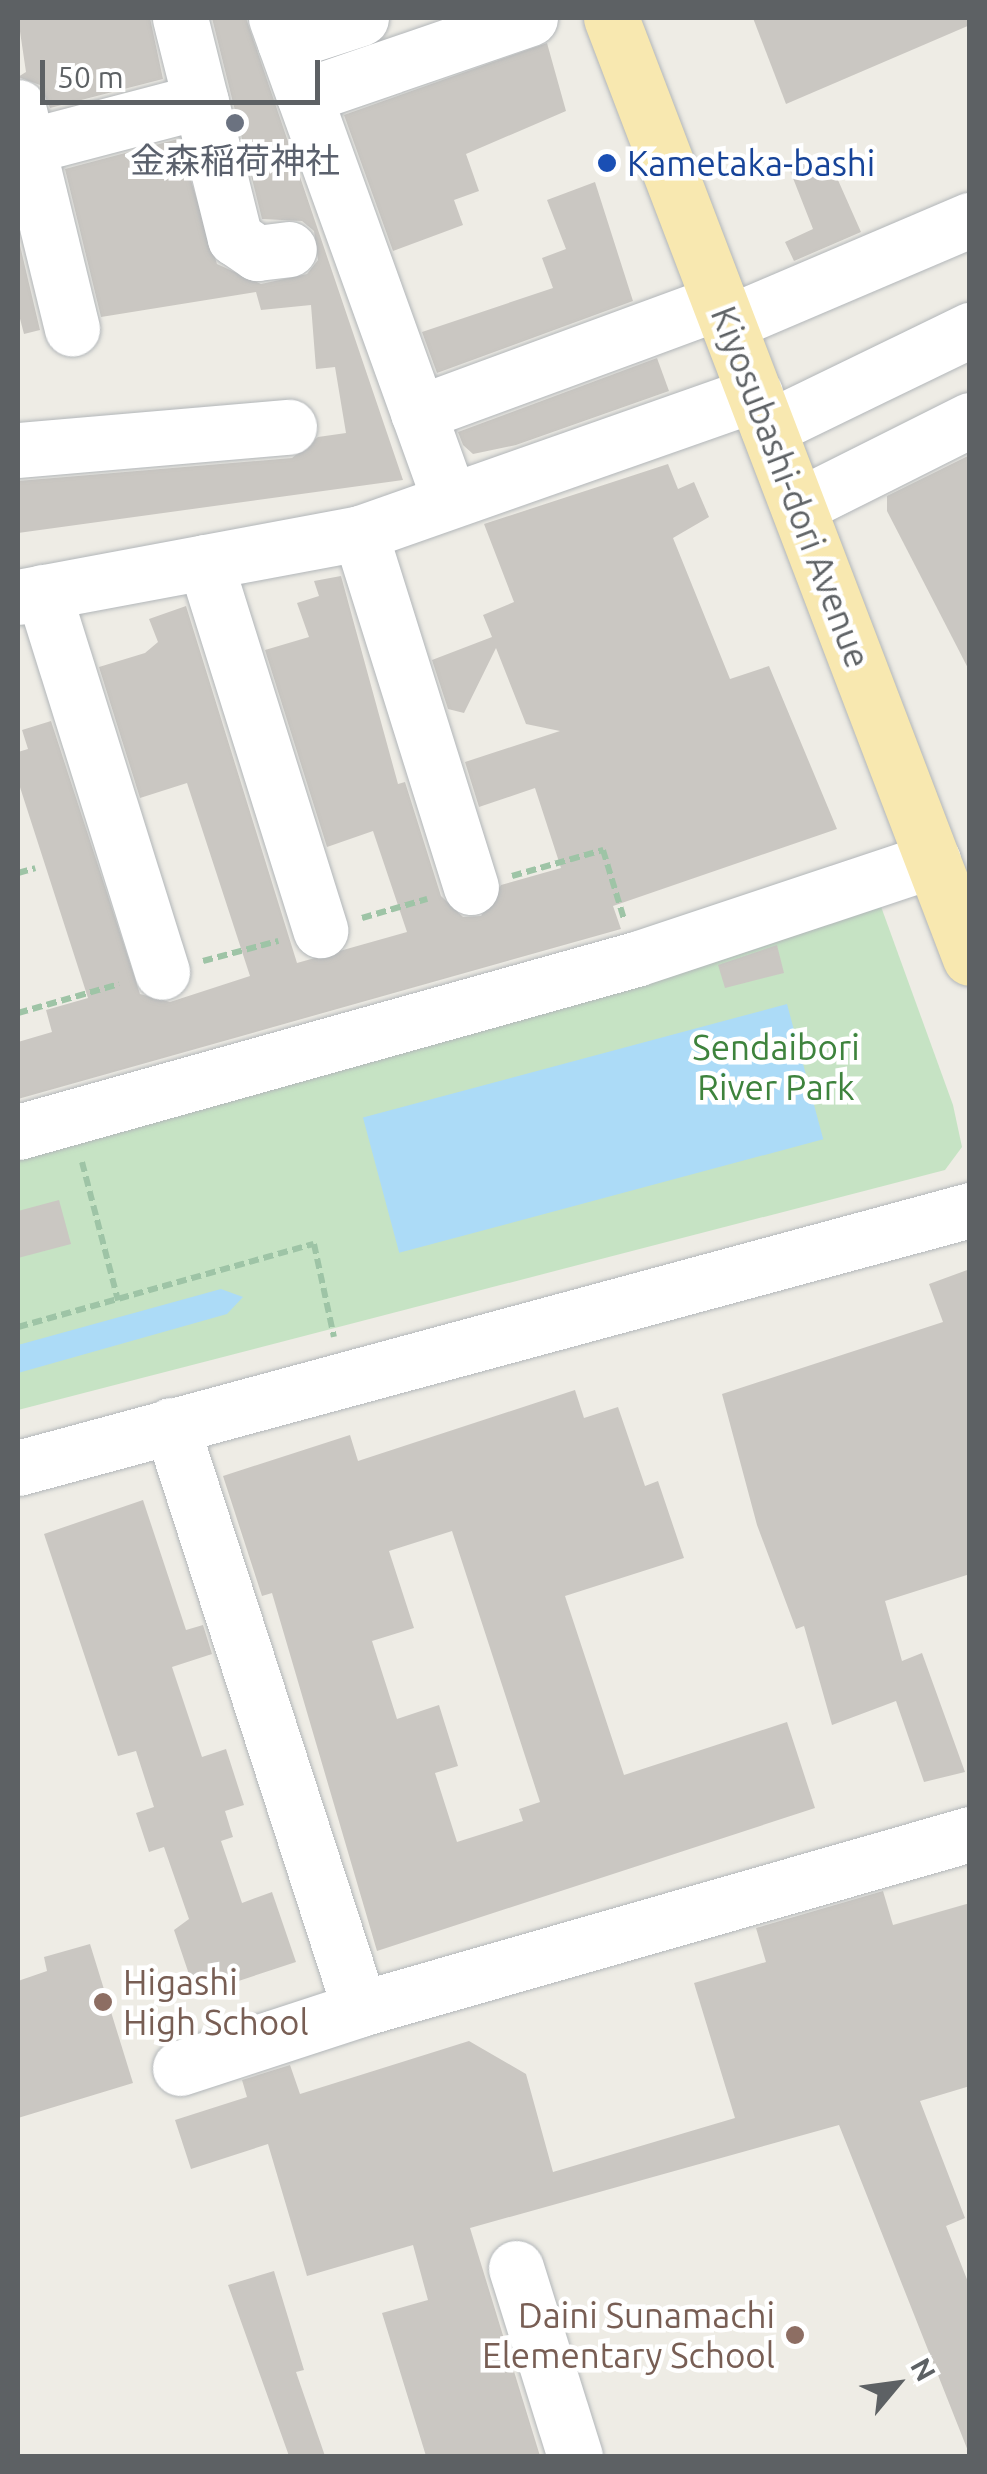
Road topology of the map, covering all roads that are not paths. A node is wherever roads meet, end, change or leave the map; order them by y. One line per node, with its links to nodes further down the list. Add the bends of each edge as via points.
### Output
1 (180, 18): 7 (street)
2 (361, 18): 5 (street)
3 (530, 18): 6 (street)
4 (611, 18): 11 (main road, Kiyosubashi-dori Avenue)
5 (280, 30): 6 (street)
6 (304, 96): 15 (street)
7 (201, 102): 8 (street); 10 (street, via 235,238 258,254)
8 (21, 134): 12 (street)
9 (970, 220): 11 (street)
10 (289, 249)
11 (724, 312): 14 (main road, Kiyosubashi-dori Avenue); 15 (street)
12 (72, 329)
13 (970, 330): 14 (street)
14 (762, 411): 19 (street); 20 (main road, Kiyosubashi-dori Avenue)
15 (418, 412): 19 (street)
16 (970, 420): 20 (street)
17 (289, 426): 18 (street)
18 (18, 450)
19 (450, 501): 21 (street)
20 (798, 506): 25 (main road, Kiyosubashi-dori Avenue)
21 (360, 533): 22 (street); 24 (street)
22 (205, 562): 23 (street); 26 (street)
23 (30, 594): 27 (street)
24 (471, 887)
25 (956, 908): 28 (street, via 636,959)
26 (320, 930)
27 (162, 972)
28 (18, 1132)
29 (970, 1210): 30 (street)
30 (171, 1424): 31 (street); 33 (street)
31 (18, 1468)
32 (970, 1834): 33 (street)
33 (360, 2008): 34 (street)
34 (180, 2068)
35 (516, 2268): 36 (street)
36 (575, 2456)

